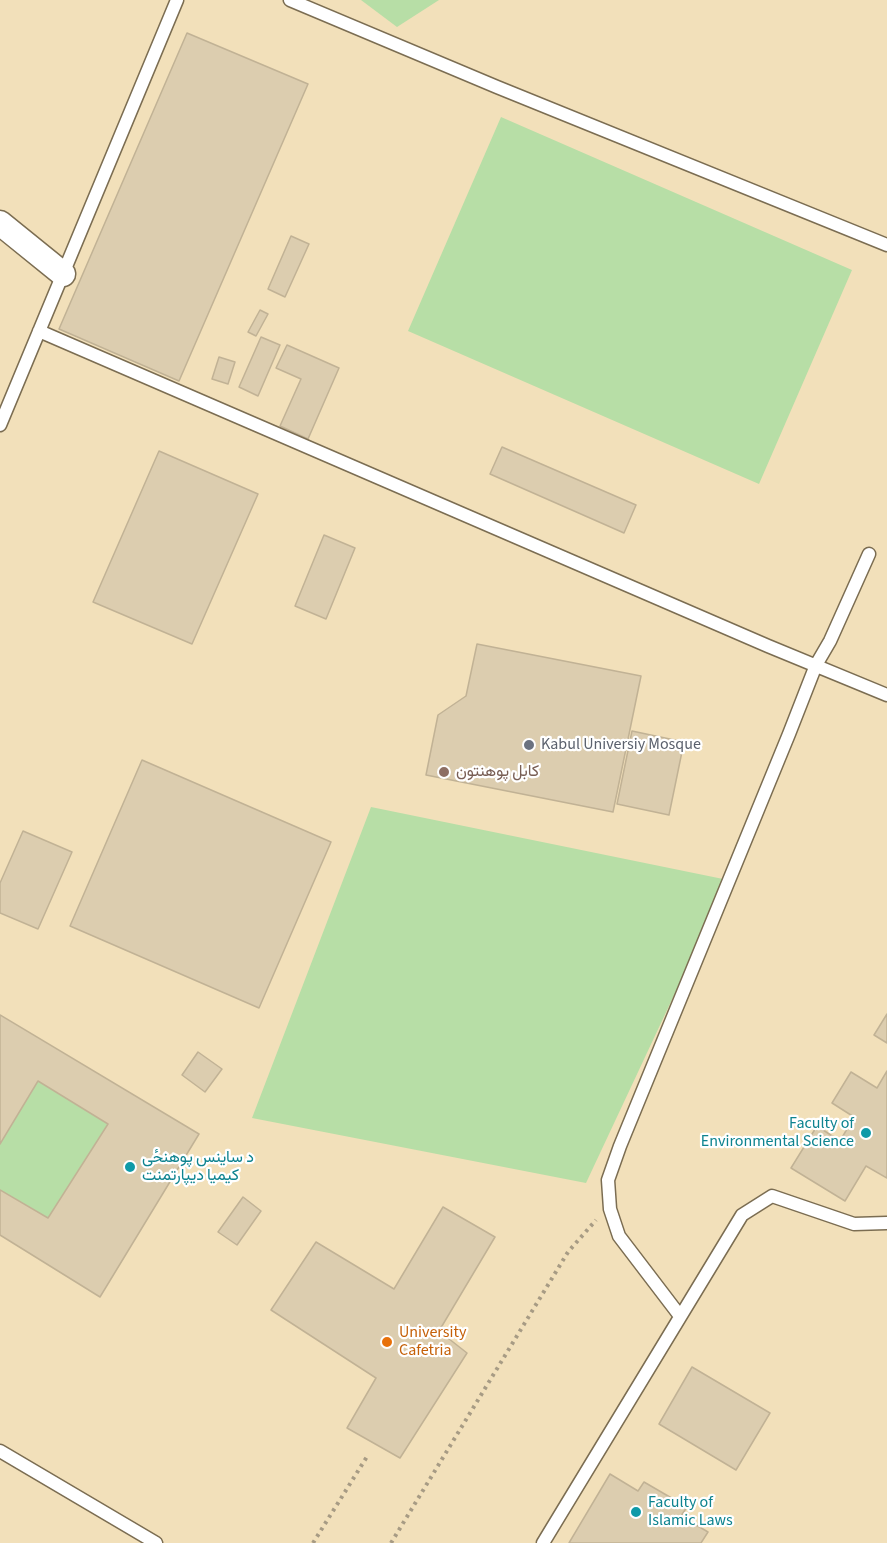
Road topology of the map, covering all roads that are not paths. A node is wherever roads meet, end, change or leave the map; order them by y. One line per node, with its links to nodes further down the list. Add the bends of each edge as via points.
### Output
1 (177, 0): 5 (lane)
2 (290, 0): 4 (lane)
3 (0, 223): 5 (street)
4 (887, 245)
5 (63, 274): 6 (lane)
6 (39, 331): 7 (lane); 9 (lane)
7 (0, 425)
8 (868, 554): 9 (lane)
9 (816, 665): 10 (lane); 12 (lane, via 608,1180 610,1209 619,1236)
10 (887, 695)
11 (887, 1223): 12 (lane, via 854,1224 772,1196 742,1215)
12 (680, 1316): 15 (lane)
13 (0, 1451): 14 (lane)
14 (156, 1543)
15 (543, 1543)

